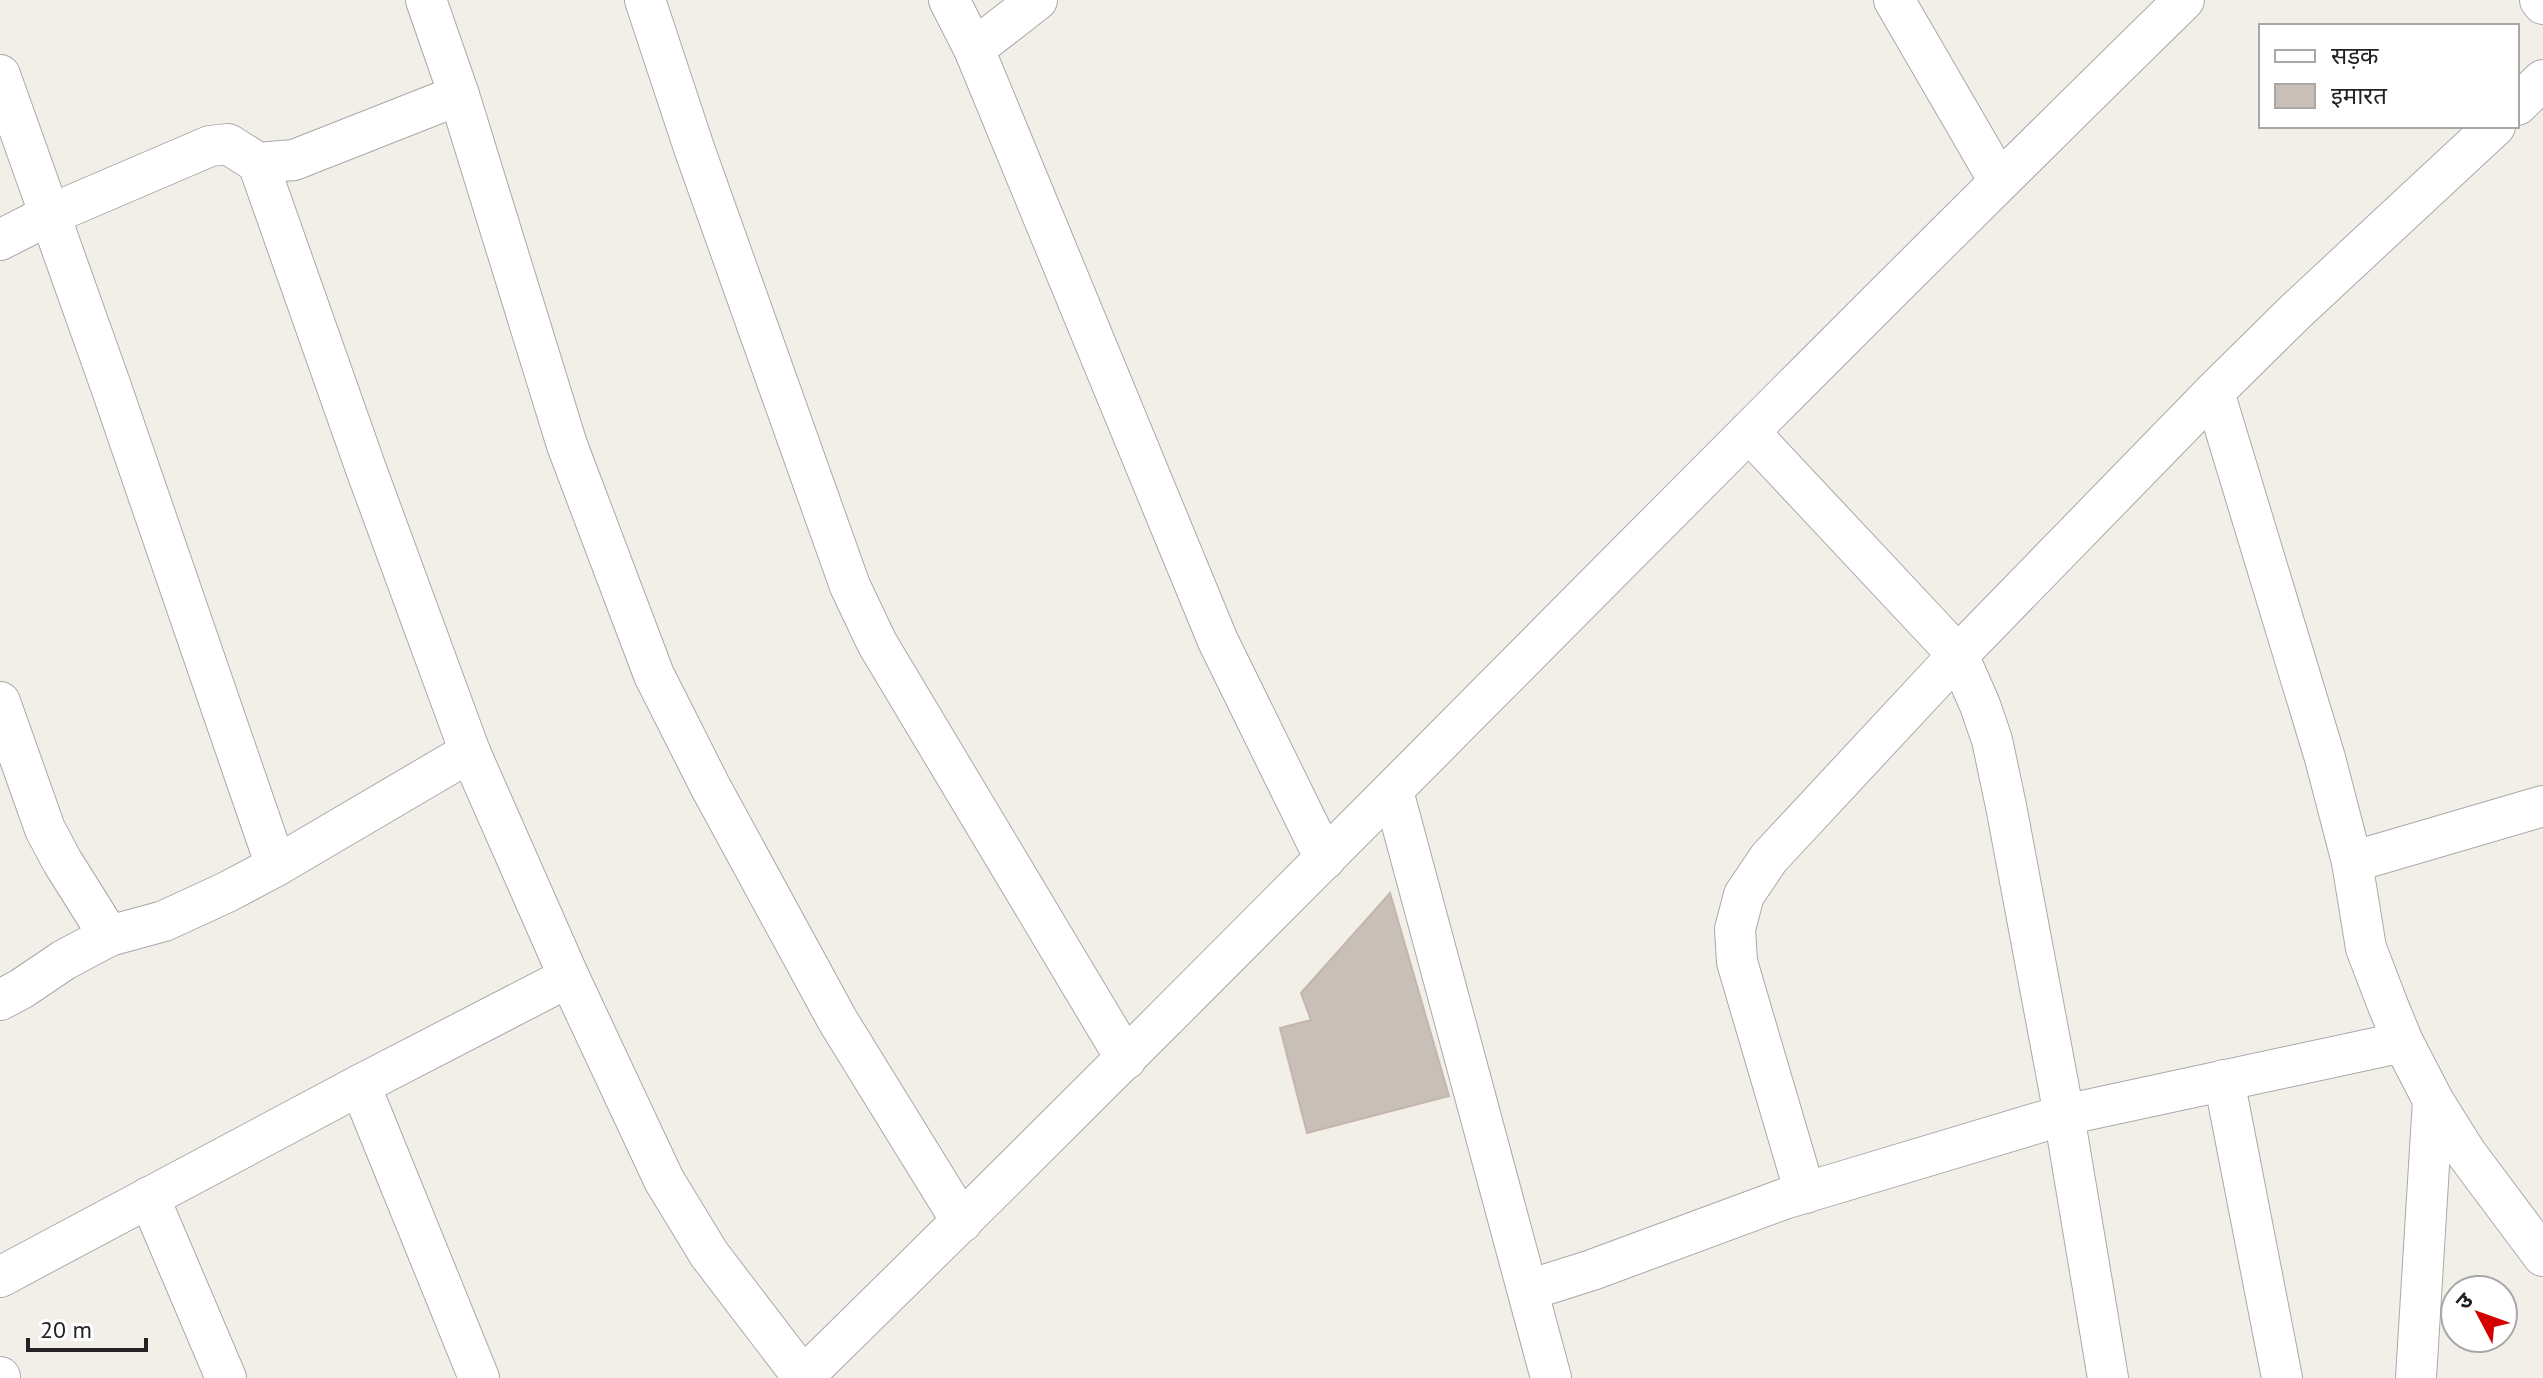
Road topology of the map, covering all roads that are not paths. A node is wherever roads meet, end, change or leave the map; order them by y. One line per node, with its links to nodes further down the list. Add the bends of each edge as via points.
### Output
1 (426, 0): 10 (street)
2 (645, 0): 31 (street, via 850,586 877,643)
3 (949, 0): 7 (street)
4 (1037, 0): 7 (street)
5 (1894, 0): 14 (street)
6 (2184, 0): 14 (street)
7 (974, 49): 24 (street, via 1218,641)
8 (0, 75): 15 (street)
9 (2543, 80): 11 (street)
10 (459, 95): 13 (street, via 294,160); 38 (street, via 567,445 654,675 838,1021)
11 (2519, 103)
12 (2493, 128): 17 (street)
13 (258, 163): 15 (street, via 228,144 210,146); 21 (street)
14 (1999, 181): 18 (street)
15 (49, 215): 16 (street); 26 (street)
16 (0, 240)
17 (2214, 392): 19 (street); 25 (street, via 2306,689)
18 (1749, 432): 19 (street); 22 (street)
19 (1958, 655): 35 (street, via 1992,740); 36 (street, via 1769,858 1744,895 1735,929 1737,962)
20 (0, 702): 27 (street, via 45,829)
21 (470, 752): 26 (street); 28 (street)
22 (1393, 791): 24 (street); 41 (street)
23 (2543, 806): 25 (street)
24 (1325, 859): 31 (street)
25 (2352, 862): 30 (street, via 2366,948)
26 (276, 866): 27 (street, via 164,921)
27 (109, 936): 29 (street)
28 (569, 977): 33 (street); 44 (street, via 664,1180 709,1254)
29 (0, 1000)
30 (2403, 1042): 32 (street); 34 (street)
31 (1126, 1059): 38 (street)
32 (2224, 1080): 35 (street); 47 (street)
33 (360, 1085): 37 (street); 43 (street)
34 (2433, 1100): 39 (street); 48 (street)
35 (2064, 1115): 36 (street); 46 (street)
36 (1805, 1193): 41 (street)
37 (149, 1197): 40 (street); 42 (street)
38 (962, 1222): 44 (street)
39 (2543, 1256)
40 (0, 1277)
41 (1529, 1290): 45 (street)
42 (226, 1378)
43 (479, 1378)
44 (803, 1378)
45 (1551, 1378)
46 (2108, 1378)
47 (2282, 1378)
48 (2416, 1378)

